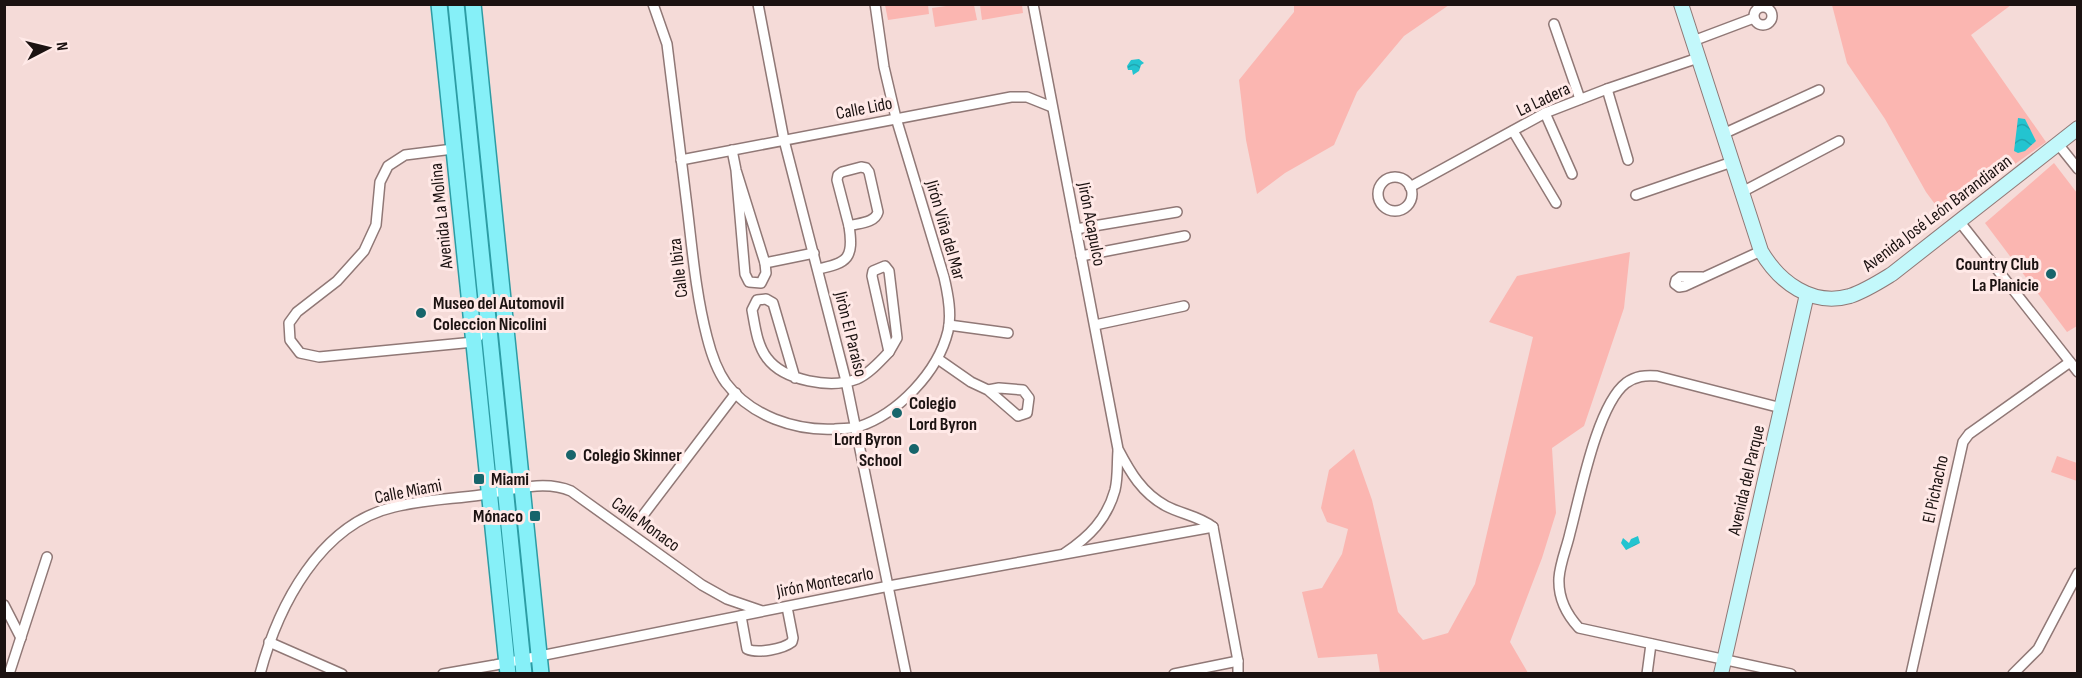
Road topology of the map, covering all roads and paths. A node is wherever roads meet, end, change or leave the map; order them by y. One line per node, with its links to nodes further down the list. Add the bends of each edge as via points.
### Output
1 (439, 4): 27 (main road, Avenida La Molina)
2 (456, 4): 13 (main road, Avenida La Molina)
3 (465, 4): 13 (main road)
4 (473, 4): 68 (main road)
5 (652, 4): 29 (street, Calle Ibiza, via 667,44)
6 (758, 4): 24 (street, Jiròn El Paraíso)
7 (875, 4): 20 (street, Jirón Viña del Mar)
8 (1033, 4): 18 (street, Jirón Acapulco)
9 (1682, 4): 12 (street, Avenida José León Barandiaran)
10 (1755, 18): 12 (street)
11 (1554, 24): 17 (street)
12 (1693, 41): 14 (street, Avenida José León Barandiaran)
13 (460, 44): 52 (main road, Avenida La Molina)
14 (1698, 58): 15 (street, La Ladera); 23 (street, Avenida José León Barandiaran)
15 (1607, 89): 17 (street, La Ladera); 30 (street)
16 (1819, 90): 23 (street)
17 (1580, 99): 19 (street, La Ladera)
18 (1052, 107): 20 (street, Calle Lido, via 1018,96); 42 (street, Jirón Acapulco)
19 (1545, 113): 22 (street, La Ladera); 34 (street)
20 (896, 118): 24 (street, Calle Lido); 53 (street, Jirón Viña del Mar, via 944,277)
21 (2078, 128): 26 (street, Avenida José León Barandiaran)
22 (1513, 131): 35 (street, La Ladera); 38 (street)
23 (1723, 134): 31 (street, Avenida José León Barandiaran)
24 (784, 141): 28 (street, Calle Lido); 45 (street, Jiròn El Paraíso)
25 (1839, 141): 36 (street)
26 (2058, 144): 33 (street); 40 (street, Avenida José León Barandiaran)
27 (453, 149): 56 (main road, Avenida La Molina); 56 (street, via 405,155 388,166 380,182 376,225 364,251 337,281 297,312 289,323 290,340 300,352 319,357)
28 (732, 150): 29 (street, Calle Lido); 32 (street)
29 (681, 160): 64 (street, Calle Ibiza, via 698,303 713,361)
30 (1628, 160)
31 (1732, 162): 36 (street, Avenida José León Barandiaran); 37 (street)
32 (736, 170): 47 (street); 47 (street, via 742,258 749,282 761,283 765,279)
33 (2078, 170)
34 (1572, 174)
35 (1410, 187)
36 (1742, 192): 44 (street, Avenida José León Barandiaran)
37 (1636, 195)
38 (1556, 203)
39 (1177, 212): 42 (street)
40 (1959, 221): 50 (street, Avenida José León Barandiaran, via 1870,287 1850,296); 59 (street)
41 (849, 226): 41 (street, via 838,174 866,168 877,216); 48 (street, via 848,257 840,264)
42 (1076, 229): 46 (street, Jirón Acapulco)
43 (1185, 236): 46 (street)
44 (1761, 251): 49 (street); 50 (street, Avenida José León Barandiaran, via 1789,285)
45 (813, 253): 47 (street); 48 (street, Jiròn El Paraíso)
46 (1082, 256): 54 (street, Jirón Acapulco)
47 (765, 263)
48 (818, 269): 62 (street, Jiròn El Paraíso)
49 (1702, 277)
50 (1807, 294): 65 (street, Avenida del Parque)
51 (1184, 306): 54 (street)
52 (489, 323): 56 (street); 69 (main road, Avenida La Molina)
53 (949, 325): 55 (street); 58 (street, Jirón Viña del Mar)
54 (1095, 325): 67 (street, Jirón Acapulco)
55 (1008, 333)
56 (474, 342): 70 (main road, Avenida La Molina)
57 (890, 352): 57 (street, via 897,338 889,271 885,266 873,271 872,276); 62 (street, via 857,379)
58 (938, 359): 63 (street); 66 (street, Jirón Viña del Mar, via 912,391 884,416)
59 (2070, 362): 60 (street); 100 (street, El Pichacho, via 1963,441)
60 (2078, 372)
61 (795, 378): 61 (street, via 773,303 766,298 757,300 752,310 762,348 774,365); 62 (street)
62 (846, 381): 66 (street, Jiròn El Paraíso)
63 (988, 390)
64 (736, 393): 66 (street, Calle Ibiza, via 767,416 788,424 825,429); 71 (street)
65 (1781, 408): 83 (street, via 1640,375 1626,383 1612,399 1589,458 1559,577 1562,600 1579,628); 87 (street, Avenida del Parque)
66 (856, 427): 76 (street, Jiròn El Paraíso)
67 (1118, 449): 72 (street, Jirón Acapulco, via 1132,476 1147,492 1166,506); 73 (street, Jirón Acapulco, via 1115,489 1105,513 1086,539)
68 (523, 488): 69 (street, Calle Monaco); 79 (street, Calle Monaco, via 549,486 571,491 702,585); 84 (main road)
69 (506, 491): 70 (street, Calle Miami); 86 (main road, Avenida La Molina)
70 (489, 494): 82 (street, Calle Miami, via 394,507 362,518 334,539 303,574); 88 (main road, Avenida La Molina)
71 (644, 514)
72 (1213, 527): 73 (street, Jirón Montecarlo); 85 (street)
73 (1063, 555): 76 (street, Jirón Montecarlo)
74 (47, 557): 81 (street)
75 (2078, 573): 101 (street, via 2038,649)
76 (889, 586): 78 (street, Jirón Montecarlo); 95 (street, Jiròn El Paraíso)
77 (4, 605): 81 (street)
78 (786, 607): 79 (street, Jirón Montecarlo); 80 (street, via 793,638 786,646 757,651 747,648)
79 (762, 611): 80 (street, Jirón Montecarlo)
80 (741, 616): 84 (street, Jirón Montecarlo)
81 (21, 638): 90 (street)
82 (269, 642): 91 (street, Calle Miami); 92 (street)
83 (1651, 644): 87 (street); 98 (street)
84 (539, 655): 86 (street, Jirón Montecarlo); 94 (main road)
85 (1238, 661): 89 (street); 97 (street)
86 (523, 666): 88 (street, Jirón Montecarlo)
87 (1722, 667): 99 (street)
88 (507, 668): 93 (street, Jirón Montecarlo)
89 (1197, 671): 96 (street)
90 (9, 674)
91 (260, 674)
92 (342, 674)
93 (443, 674)
94 (541, 674)
95 (906, 674)
96 (1174, 674)
97 (1238, 674)
98 (1647, 674)
99 (1791, 674)
100 (1911, 674)
101 (2013, 674)

